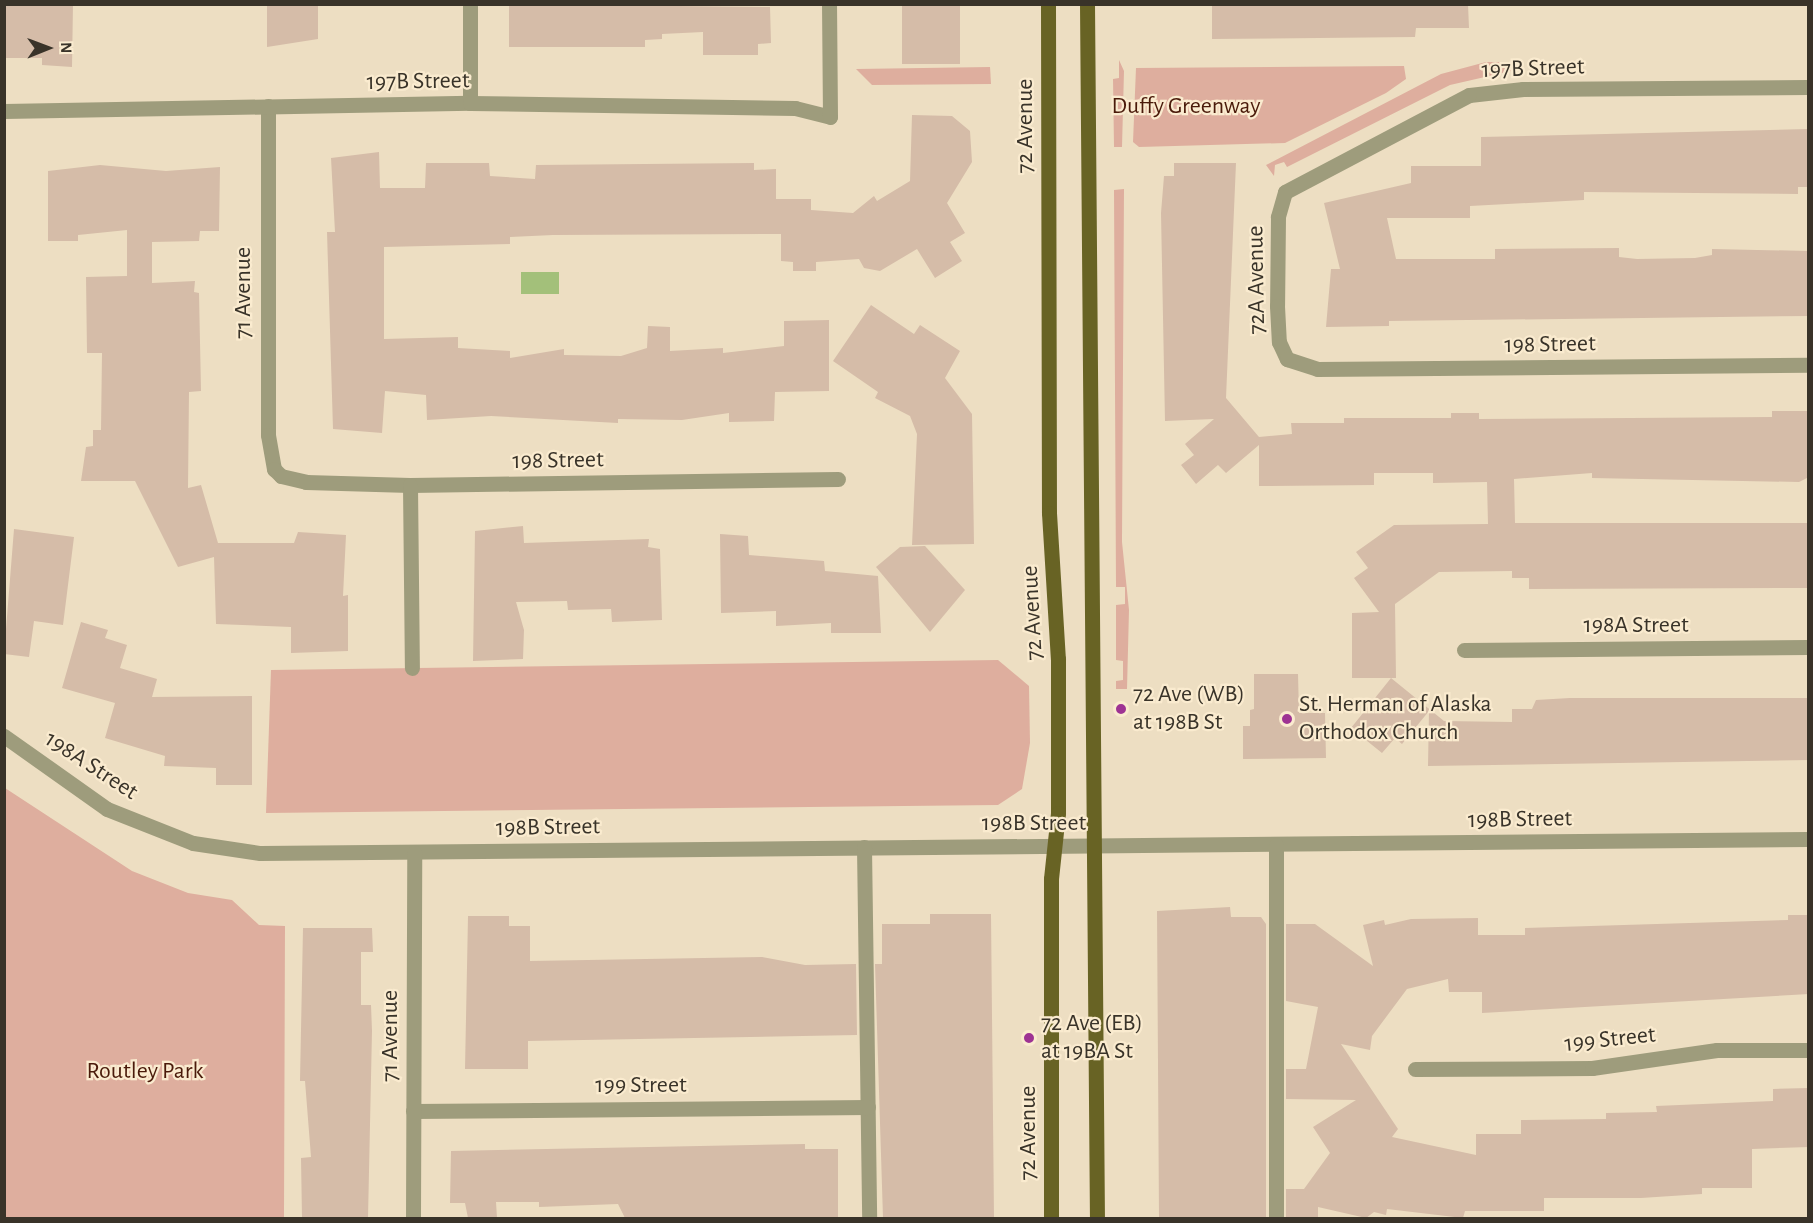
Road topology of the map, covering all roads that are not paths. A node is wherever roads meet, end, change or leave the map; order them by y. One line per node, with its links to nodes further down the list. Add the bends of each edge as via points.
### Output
1 (470, 4): 6 (street)
2 (829, 4): 6 (street, 197B Street, via 830,117 795,108)
3 (1048, 4): 21 (main road, 72 Avenue, via 1049,513 1058,660)
4 (1088, 4): 22 (main road)
5 (1809, 87): 9 (street, 197B Street, via 1478,92)
6 (470, 103): 7 (street, 197B Street)
7 (268, 106): 8 (street, 197B Street); 12 (street, 71 Avenue, via 268,435 274,469)
8 (4, 111)
9 (1285, 192): 10 (street, 72A Avenue, via 1278,218 1278,329 1282,352)
10 (1293, 364): 11 (street, 198 Street, via 1333,370)
11 (1809, 365)
12 (281, 476): 14 (street, 198 Street, via 306,482)
13 (838, 479): 14 (street, 198 Street)
14 (410, 485): 17 (street)
15 (1809, 647): 16 (street, 198A Street)
16 (1464, 650)
17 (412, 668)
18 (4, 736): 24 (street, 198A Street, via 107,809 193,843)
19 (1809, 839): 20 (street, 198B Street)
20 (1276, 845): 22 (street, 198B Street); 34 (street)
21 (1054, 846): 22 (street, 198B Street); 23 (street, 198B Street); 32 (main road, 72 Avenue)
22 (1096, 846): 33 (main road)
23 (864, 847): 25 (street, 198B Street); 28 (street)
24 (260, 853): 25 (street, 198B Street)
25 (414, 853): 29 (street, 71 Avenue)
26 (1809, 1050): 27 (street, 199 Street, via 1717,1050 1592,1068)
27 (1415, 1069)
28 (868, 1107): 29 (street, 199 Street); 31 (street)
29 (413, 1111): 30 (street, 71 Avenue)
30 (413, 1218)
31 (870, 1218)
32 (1051, 1218)
33 (1097, 1218)
34 (1276, 1218)

